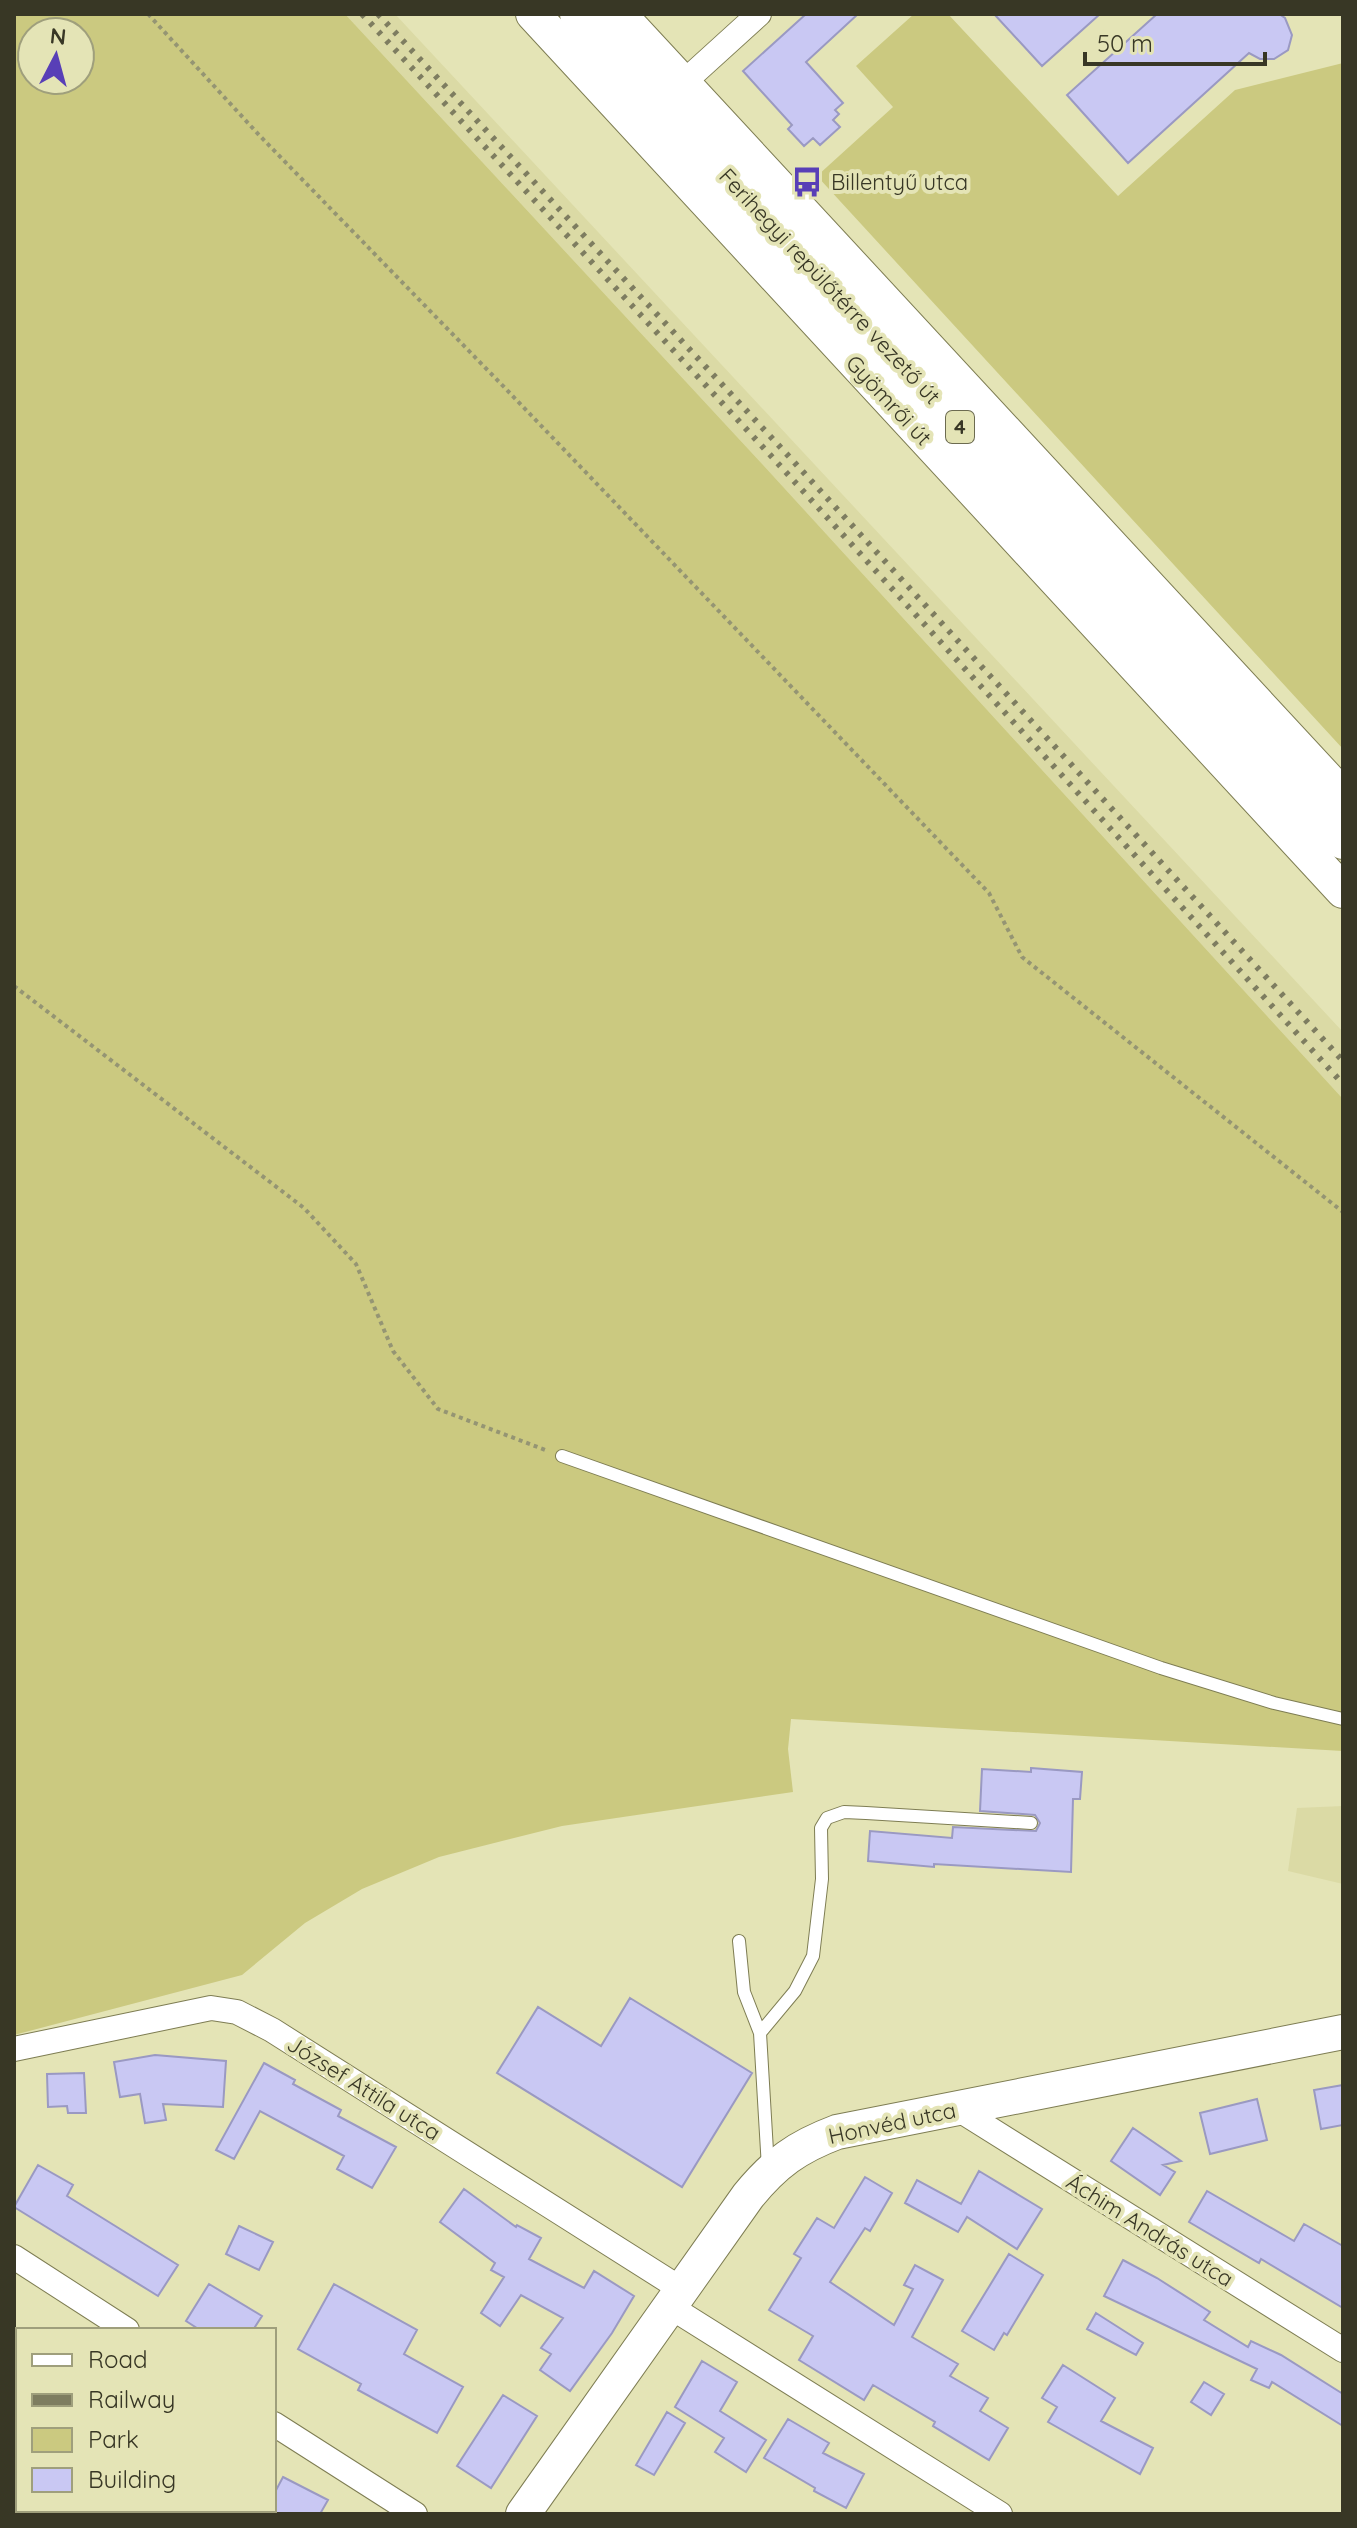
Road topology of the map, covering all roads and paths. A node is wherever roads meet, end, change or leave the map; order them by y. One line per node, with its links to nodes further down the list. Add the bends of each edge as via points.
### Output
1 (148, 14): 11 (path, via 989,893 1022,957)
2 (533, 14): 9 (street, Gyömrői út)
3 (578, 14): 8 (main road, Ferihegyi repülőtérre vezető út / 4)
4 (619, 14): 6 (street)
5 (759, 14): 6 (street)
6 (683, 83): 7 (street)
7 (1343, 796)
8 (1343, 841)
9 (1343, 891)
10 (14, 986): 12 (path, via 304,1208 356,1264 393,1351 438,1409)
11 (1343, 1212)
12 (562, 1456): 13 (lane, via 1161,1668)
13 (1343, 1719)
14 (1031, 1823): 17 (lane, via 844,1812 827,1818 821,1828 822,1879 813,1956 795,1991)
15 (739, 1941): 17 (lane, via 744,1992)
16 (1343, 2032): 19 (street, Honvéd utca)
17 (760, 2033): 20 (lane)
18 (14, 2049): 22 (street, József Attila utca, via 211,2008 237,2012 272,2030)
19 (958, 2109): 20 (street, Honvéd utca, via 837,2132 803,2145); 24 (street, Áchim András utca)
20 (768, 2171): 22 (street, Honvéd utca)
21 (14, 2257): 23 (street)
22 (675, 2298): 27 (street, Honvéd utca); 28 (street, József Attila utca)
23 (124, 2328)
24 (1343, 2350)
25 (276, 2425): 26 (street)
26 (415, 2514)
27 (523, 2514)
28 (1000, 2514)

